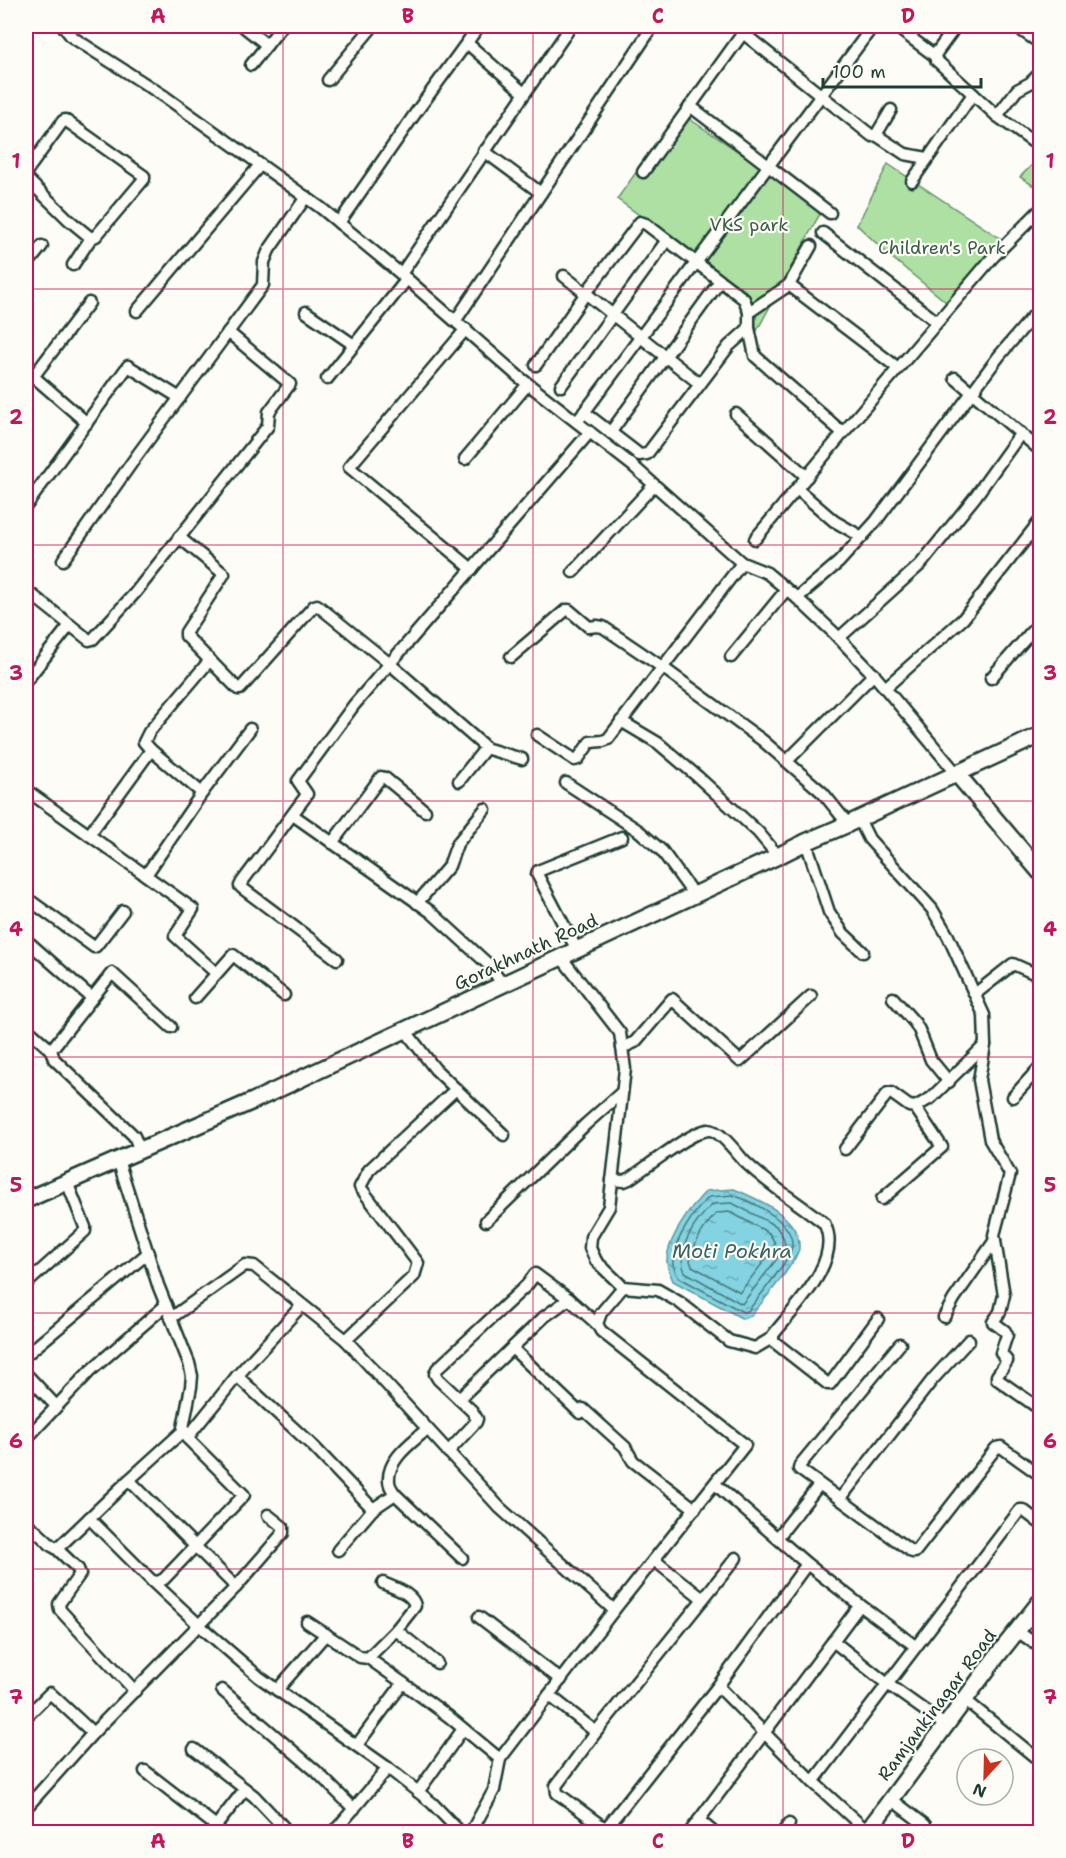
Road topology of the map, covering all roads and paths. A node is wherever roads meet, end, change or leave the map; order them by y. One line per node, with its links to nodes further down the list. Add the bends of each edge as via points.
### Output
1 (63, 26): 31 (street, via 72,37 164,96)
2 (243, 26): 16 (street)
3 (282, 26): 16 (street)
4 (373, 26): 20 (street)
5 (479, 26): 14 (street)
6 (571, 26): 21 (street)
7 (653, 26): 37 (street)
8 (873, 26): 23 (street)
9 (896, 26): 17 (street)
10 (956, 26): 17 (street)
11 (1015, 26): 13 (street)
12 (745, 29): 23 (street); 24 (street)
13 (1030, 30): 15 (street)
14 (467, 43): 21 (street); 41 (street)
15 (1041, 43)
16 (267, 45): 18 (street)
17 (935, 56): 22 (street)
18 (251, 65)
19 (1041, 73): 26 (street, via 1017,90)
20 (328, 80)
21 (524, 93): 29 (street)
22 (973, 94): 26 (street); 30 (street)
23 (821, 96): 27 (street, via 872,136); 32 (street)
24 (690, 105): 32 (street); 34 (street)
25 (891, 110): 27 (street)
26 (997, 116): 28 (street)
27 (876, 135): 30 (street, via 905,154)
28 (1041, 147)
29 (484, 151): 37 (street); 51 (street)
30 (927, 158): 36 (street)
31 (260, 165): 38 (street); 57 (street)
32 (769, 165): 40 (street); 47 (street)
33 (26, 172): 43 (street, via 65,120 144,176)
34 (643, 172)
35 (26, 177): 43 (street)
36 (912, 181)
37 (541, 193): 61 (street)
38 (306, 197): 41 (street); 65 (street, via 268,250 263,285)
39 (1041, 210): 62 (street, via 993,257)
40 (830, 213)
41 (339, 223): 51 (street)
42 (823, 233): 62 (street)
43 (91, 238): 48 (street)
44 (667, 240): 47 (street); 54 (street, via 640,222); 60 (street)
45 (42, 246): 49 (street)
46 (811, 246): 53 (street)
47 (696, 262): 52 (street); 66 (street)
48 (73, 265)
49 (26, 266)
50 (564, 276): 54 (street)
51 (404, 277): 61 (street); 67 (street)
52 (720, 281): 59 (street, via 744,299); 68 (street)
53 (789, 285): 59 (street); 70 (street)
54 (586, 293): 60 (street); 69 (street)
55 (88, 303): 71 (street)
56 (1041, 308): 77 (street)
57 (137, 311)
58 (306, 312): 67 (street)
59 (750, 312): 63 (street)
60 (612, 314): 66 (street); 76 (street)
61 (456, 320): 64 (street)
62 (937, 322): 70 (street)
63 (748, 328): 75 (street); 85 (street, via 755,356)
64 (466, 329): 74 (street); 99 (street, via 349,467)
65 (228, 332): 78 (street); 94 (street, via 290,385 269,412 267,426)
66 (640, 337): 68 (street); 79 (street)
67 (354, 345): 73 (street)
68 (665, 357): 75 (street); 84 (street)
69 (536, 365)
70 (898, 368): 85 (street)
71 (29, 373): 82 (street)
72 (955, 378): 77 (street)
73 (327, 379)
74 (528, 384): 81 (street); 88 (street)
75 (700, 384): 84 (street, via 647,454 639,455)
76 (561, 386)
77 (971, 392): 86 (street); 95 (street)
78 (180, 398): 82 (street, via 128,366); 97 (street)
79 (584, 412): 81 (street); 84 (street)
80 (736, 414): 89 (street)
81 (577, 422): 83 (street)
82 (87, 423): 92 (street)
83 (590, 432): 90 (street); 99 (street)
84 (610, 433)
85 (843, 434): 89 (street)
86 (1021, 434): 87 (street); 106 (street, via 921,564)
87 (1041, 450)
88 (465, 459)
89 (807, 477): 91 (street)
90 (654, 485): 98 (street); 100 (street)
91 (797, 489): 95 (street, via 834,521); 96 (street)
92 (26, 506)
93 (1041, 521): 115 (street, via 963,619)
94 (179, 537): 105 (street, via 135,594 93,639); 109 (street, via 224,574 185,634)
95 (862, 537): 103 (street, via 840,562)
96 (755, 539)
97 (63, 560)
98 (742, 563): 102 (street, via 767,573); 111 (street)
99 (472, 569): 110 (street)
100 (573, 572)
101 (26, 590): 105 (street)
102 (786, 590): 103 (street); 108 (street)
103 (797, 598): 106 (street)
104 (1041, 621): 113 (street)
105 (70, 625): 114 (street)
106 (839, 638): 112 (street)
107 (511, 657): 111 (street, via 567,610 587,627 603,627)
108 (731, 657)
109 (210, 660): 110 (street, via 239,689 317,605); 121 (street, via 148,732 144,742)
110 (390, 664): 120 (street); 131 (street, via 298,781 307,795)
111 (662, 667): 116 (street); 123 (street)
112 (874, 674): 115 (street); 123 (street)
113 (991, 678)
114 (26, 681)
115 (885, 688): 124 (street)
116 (621, 721): 118 (street, via 605,741 590,742 576,760); 137 (street, via 658,743 698,777 759,832)
117 (250, 729): 128 (street)
118 (537, 735)
119 (1041, 735): 124 (main road, Gorakhnath Road)
120 (485, 748): 122 (street); 125 (street)
121 (151, 750): 128 (street); 133 (street)
122 (522, 759)
123 (787, 761): 132 (street)
124 (957, 774): 132 (main road, Gorakhnath Road); 138 (main road)
125 (459, 781)
126 (566, 783): 140 (street, via 639,831 662,851)
127 (26, 790): 133 (street)
128 (202, 793): 139 (street)
129 (485, 809): 141 (street, via 457,844 449,866)
130 (425, 811): 136 (street, via 381,777)
131 (292, 815): 136 (street); 148 (street, via 240,886)
132 (853, 822): 135 (main road, Gorakhnath Road); 152 (street, via 932,909)
133 (89, 835): 139 (street)
134 (622, 837): 145 (street, via 538,871)
135 (806, 842): 137 (main road, Gorakhnath Road); 146 (street, via 829,912)
136 (332, 843): 141 (street)
137 (778, 856): 140 (main road, Gorakhnath Road)
138 (1041, 872)
139 (146, 876): 149 (street, via 193,909 175,936)
140 (694, 895): 145 (main road, Gorakhnath Road)
141 (417, 903): 151 (street, via 489,965)
142 (26, 906): 143 (street, via 32,902 94,947)
143 (123, 911)
144 (26, 940): 155 (street)
145 (577, 950): 147 (main road, Gorakhnath Road)
146 (863, 952)
147 (561, 957): 151 (main road, Gorakhnath Road); 162 (street, via 620,1033)
148 (338, 959)
149 (216, 973): 153 (street, via 234,955); 156 (street)
150 (1041, 976): 152 (street, via 1013,964)
151 (503, 985): 160 (main road, Gorakhnath Road)
152 (975, 994): 161 (street, via 984,1015)
153 (284, 995)
154 (811, 996): 162 (street, via 741,1061 672,999 635,1042)
155 (92, 998): 158 (street, via 112,973); 163 (street)
156 (195, 998)
157 (893, 998): 165 (street, via 920,1030 932,1060)
158 (171, 1027)
159 (26, 1028): 163 (street)
160 (405, 1030): 166 (street); 172 (main road, Gorakhnath Road)
161 (985, 1045): 165 (street); 179 (street, via 979,1080 984,1110 990,1140 1010,1174)
162 (622, 1047): 167 (street)
163 (51, 1050): 172 (street, via 54,1059 134,1136)
164 (1041, 1067): 168 (street)
165 (949, 1082): 169 (street)
166 (456, 1089): 170 (street); 191 (street, via 369,1170 360,1187 418,1263 414,1276)
167 (622, 1092): 174 (street); 178 (street)
168 (1013, 1096)
169 (915, 1107): 171 (street, via 888,1093); 176 (street, via 942,1147)
170 (504, 1135)
171 (845, 1149)
172 (140, 1150): 173 (main road, Gorakhnath Road)
173 (118, 1160): 175 (main road, Gorakhnath Road); 180 (street)
174 (612, 1180): 182 (street, via 609,1207 591,1237 590,1248 596,1261); 190 (street, via 624,1182 682,1142 714,1131 750,1166 824,1223 829,1247 820,1275)
175 (67, 1182): 177 (main road, Gorakhnath Road); 181 (street, via 85,1231)
176 (882, 1199)
177 (26, 1200)
178 (486, 1221)
179 (995, 1240): 186 (street); 200 (street, via 1004,1294 1003,1306 993,1323 1007,1335 1000,1353 1006,1362 997,1379)
180 (148, 1253): 184 (street); 195 (street)
181 (26, 1284)
182 (623, 1287): 189 (street, via 601,1313); 190 (street, via 658,1290 729,1341 755,1348)
183 (569, 1299): 189 (street); 194 (street); 198 (street, via 535,1274 437,1369 438,1379)
184 (166, 1305): 187 (street); 199 (street, via 90,1371)
185 (303, 1305): 187 (street, via 249,1264); 191 (street); 197 (street)
186 (944, 1317)
187 (171, 1318): 202 (street, via 192,1376)
188 (878, 1319): 190 (street, via 830,1384)
189 (597, 1324): 207 (street, via 745,1445)
190 (772, 1338)
191 (346, 1340): 201 (street)
192 (969, 1340): 210 (street, via 933,1379)
193 (900, 1344): 208 (street, via 800,1465 799,1469)
194 (512, 1348): 198 (street); 212 (street, via 625,1447 633,1461)
195 (26, 1355)
196 (26, 1374): 199 (street)
197 (237, 1376): 202 (street); 211 (street, via 314,1447)
198 (459, 1399): 204 (street, via 477,1421)
199 (57, 1406): 203 (street)
200 (1041, 1409)
201 (427, 1429): 204 (street); 209 (street, via 395,1460 388,1483)
202 (185, 1435): 206 (street); 218 (street, via 244,1495)
203 (26, 1439)
204 (448, 1452): 231 (street, via 500,1508)
205 (1041, 1475): 210 (street, via 1001,1447 996,1448 915,1552)
206 (129, 1480): 214 (street); 218 (street)
207 (715, 1484): 212 (street); 217 (street)
208 (819, 1485): 210 (street); 217 (street)
209 (395, 1494): 211 (street); 221 (street)
210 (840, 1499)
211 (373, 1509): 220 (street)
212 (695, 1509): 223 (street)
213 (268, 1515): 227 (street, via 283,1527 283,1533)
214 (89, 1518): 219 (street); 225 (street)
215 (26, 1522): 219 (street)
216 (1041, 1523): 239 (street, via 1020,1510)
217 (778, 1537): 224 (street)
218 (194, 1546): 225 (street, via 164,1579); 227 (street)
219 (56, 1548): 249 (street, via 80,1574 59,1604 60,1610)
220 (338, 1550)
221 (462, 1558)
222 (736, 1558): 228 (street)
223 (654, 1560): 228 (street); 231 (street)
224 (807, 1564): 230 (street); 246 (street)
225 (152, 1581): 234 (street)
226 (382, 1583): 235 (street, via 414,1601 415,1606)
227 (236, 1587): 234 (street)
228 (703, 1599): 255 (street)
229 (1041, 1602): 236 (main road, Ramjankinagar Road)
230 (860, 1605): 238 (street); 239 (street)
231 (614, 1610): 243 (street)
232 (479, 1617): 243 (street)
233 (307, 1622): 237 (street)
234 (199, 1625): 248 (street); 249 (street)
235 (396, 1630): 241 (street); 242 (street)
236 (1017, 1630): 240 (street); 251 (main road, Ramjankinagar Road)
237 (326, 1634): 241 (street, via 360,1657); 248 (street)
238 (833, 1641): 245 (street); 256 (street)
239 (915, 1646): 245 (street)
240 (1041, 1647)
241 (368, 1658): 244 (street)
242 (437, 1663)
243 (561, 1680): 250 (street)
244 (403, 1683): 254 (street); 258 (street)
245 (886, 1683): 253 (street); 264 (street)
246 (718, 1686): 256 (street); 272 (street)
247 (222, 1690): 269 (street)
248 (277, 1690): 258 (street)
249 (135, 1691): 257 (street)
250 (549, 1695): 255 (street); 260 (street)
251 (964, 1700): 253 (main road, Ramjankinagar Road); 261 (street)
252 (26, 1717): 257 (street, via 50,1693)
253 (945, 1725): 267 (main road, Ramjankinagar Road)
254 (463, 1729): 260 (street); 266 (street)
255 (596, 1732): 272 (street, via 555,1790)
256 (765, 1732): 264 (street); 270 (street)
257 (93, 1733): 268 (street)
258 (357, 1745): 262 (street)
259 (194, 1749): 265 (street)
260 (500, 1759): 277 (street, via 494,1790)
261 (1041, 1761)
262 (388, 1768): 266 (street); 269 (street)
263 (145, 1771): 271 (street)
264 (813, 1782): 273 (street)
265 (245, 1789): 271 (street); 274 (street)
266 (418, 1792): 276 (street)
267 (891, 1799): 273 (main road, Ramjankinagar Road); 280 (street, via 925,1825)
268 (26, 1808)
269 (354, 1809): 275 (street)
270 (699, 1820): 278 (street); 279 (street)
271 (214, 1829)
272 (604, 1831)
273 (867, 1832)
274 (288, 1833)
275 (334, 1833)
276 (460, 1833)
277 (471, 1833)
278 (690, 1833)
279 (713, 1833)
280 (927, 1833)

